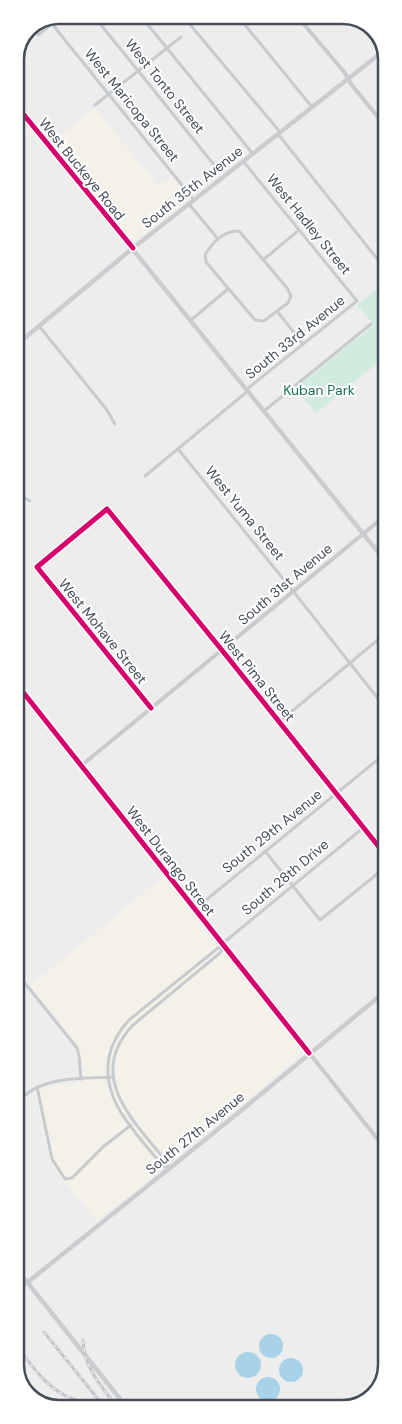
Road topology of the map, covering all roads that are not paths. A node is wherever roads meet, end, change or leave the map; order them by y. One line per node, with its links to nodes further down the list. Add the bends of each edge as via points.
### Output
1 (52, 24): 7 (street); 13 (street, West Maricopa Street)
2 (100, 24): 11 (street, West Tonto Street)
3 (147, 24): 9 (street)
4 (189, 24): 18 (street)
5 (244, 24): 15 (street)
6 (304, 24): 12 (street)
7 (38, 35)
8 (181, 37): 9 (street)
9 (167, 48): 11 (street); 19 (street)
10 (378, 55): 12 (main road, South 35th Avenue)
11 (138, 71): 13 (street); 21 (street, West Tonto Street)
12 (348, 79): 15 (main road, South 35th Avenue); 17 (street)
13 (109, 94): 14 (street); 22 (street, West Maricopa Street)
14 (95, 105)
15 (312, 108): 18 (main road, South 35th Avenue)
16 (24, 115): 26 (main road, West Buckeye Road)
17 (378, 117)
18 (279, 133): 19 (main road, South 35th Avenue); 28 (street)
19 (252, 154): 20 (main road, South 35th Avenue)
20 (243, 161): 22 (main road, South 35th Avenue); 24 (street, West Hadley Street)
21 (219, 171)
22 (194, 200): 23 (main road, South 35th Avenue)
23 (189, 204): 25 (street); 26 (main road, South 35th Avenue)
24 (299, 230): 27 (street); 30 (street, West Hadley Street)
25 (218, 239): 27 (street, via 231,230 239,231); 29 (street, via 205,255 206,262)
26 (132, 248): 32 (main road, West Buckeye Road); 34 (main road, South 35th Avenue)
27 (263, 260): 31 (street, via 291,296)
28 (378, 260)
29 (228, 289): 31 (street, via 255,320 264,321); 32 (street)
30 (357, 301): 36 (street, South 33rd Avenue)
31 (277, 312): 36 (street)
32 (191, 320): 37 (main road, West Buckeye Road)
33 (371, 324): 38 (street)
34 (39, 326): 35 (main road, South 35th Avenue); 39 (street)
35 (24, 338)
36 (303, 344): 37 (street, South 33rd Avenue)
37 (248, 390): 38 (main road, West Buckeye Road); 40 (street, South 33rd Avenue)
38 (264, 411): 45 (main road, West Buckeye Road)
39 (115, 424)
40 (178, 449): 41 (street, South 33rd Avenue); 48 (street, West Yuma Street)
41 (145, 476)
42 (24, 497): 43 (street)
43 (30, 501)
44 (378, 522): 45 (street, South 31st Avenue)
45 (364, 534): 46 (main road, West Buckeye Road); 48 (street, South 31st Avenue)
46 (378, 552)
47 (37, 567): 50 (street, West Pima Street, via 107,509); 54 (street, West Mohave Street)
48 (293, 591): 50 (street, South 31st Avenue); 51 (street, West Yuma Street)
49 (378, 641): 51 (street)
50 (222, 649): 54 (street, South 31st Avenue); 55 (street, West Pima Street)
51 (350, 664): 53 (street, West Yuma Street); 55 (street)
52 (24, 693): 57 (street, West Durango Street)
53 (378, 700)
54 (151, 708): 57 (street, South 31st Avenue)
55 (279, 722): 58 (street, West Pima Street)
56 (378, 759): 58 (street, South 29th Avenue)
57 (82, 765): 64 (street, West Durango Street)
58 (336, 793): 59 (street, West Pima Street); 61 (street, South 29th Avenue)
59 (363, 828): 60 (street, West Pima Street); 63 (street, South 28th Drive)
60 (378, 846)
61 (265, 851): 63 (street); 64 (street, South 29th Avenue)
62 (378, 873): 63 (street, via 320,920)
63 (292, 886): 65 (street, South 28th Drive)
64 (195, 910): 65 (street, West Durango Street)
65 (222, 945): 68 (street, West Durango Street); 69 (street, via 123,1027 110,1053); 70 (street, via 221,952 127,1032 117,1051)
66 (24, 982): 71 (street, via 75,1045)
67 (378, 997): 68 (main road, South 27th Avenue)
68 (310, 1053): 76 (street, West Durango Street); 77 (main road, South 27th Avenue)
69 (108, 1077): 70 (street); 71 (street); 75 (street, via 114,1103)
70 (113, 1077): 74 (street, via 120,1101)
71 (81, 1079): 72 (street)
72 (37, 1087): 73 (street); 75 (street, via 52,1159 65,1179 72,1178)
73 (24, 1097)
74 (135, 1122): 75 (street); 77 (street, via 166,1161)
75 (130, 1126): 77 (street)
76 (378, 1140)
77 (168, 1169): 79 (main road, South 27th Avenue)
78 (24, 1277): 79 (main road)
79 (28, 1282): 80 (street, South 27th Avenue); 81 (main road)
80 (24, 1285)
81 (122, 1400)

